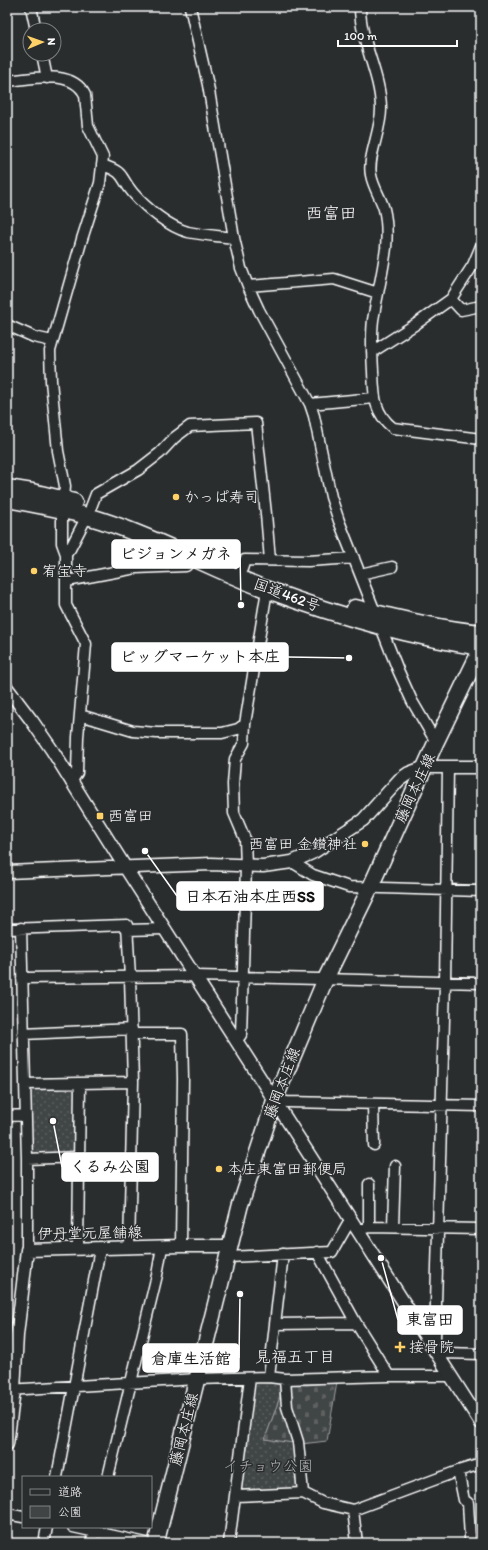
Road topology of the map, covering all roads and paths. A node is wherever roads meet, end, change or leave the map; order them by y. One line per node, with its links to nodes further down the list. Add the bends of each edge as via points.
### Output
1 (31, 7): 4 (street)
2 (190, 7): 9 (street, via 208,85)
3 (360, 7): 12 (street, via 361,25 381,107 371,162 371,176 384,209 387,227)
4 (34, 22)
5 (44, 62): 6 (street)
6 (48, 78): 7 (street); 8 (street, via 67,79 83,90 88,126 103,157)
7 (7, 81)
8 (102, 165): 9 (street, via 120,172 132,193 175,227 188,232); 16 (street, via 100,183)
9 (234, 238): 11 (street)
10 (481, 246): 13 (street, via 473,265)
11 (248, 286): 12 (street, via 334,279); 19 (street)
12 (378, 292): 17 (street, via 373,321)
13 (452, 298): 14 (street, via 461,310); 17 (street)
14 (481, 306)
15 (7, 325): 16 (street, via 34,337)
16 (52, 340): 23 (street, via 51,382 58,450 65,486)
17 (372, 352): 18 (street)
18 (374, 398): 19 (street); 20 (street, via 383,419 393,428)
19 (310, 404): 27 (street, via 331,497)
20 (481, 439)
21 (7, 488): 23 (highway, 国道462号)
22 (7, 499): 23 (highway, 国道462号)
23 (63, 505): 24 (highway, 国道462号); 25 (street, via 62,543)
24 (89, 512): 25 (street); 26 (highway, 国道462号); 28 (street, via 96,494 138,470 190,426 256,423); 30 (highway, 国道462号, via 162,534)
25 (66, 554): 32 (street)
26 (193, 558): 32 (street, via 186,566 130,569); 33 (highway, 国道462号)
27 (354, 558): 28 (street); 31 (street)
28 (270, 560): 30 (street, via 245,560)
29 (392, 567): 31 (street)
30 (242, 568): 34 (highway, 国道462号)
31 (360, 574): 34 (street)
32 (67, 581): 38 (street, via 66,605 86,644)
33 (267, 590): 34 (highway, 国道462号); 39 (street)
34 (379, 620): 35 (highway, 国道462号); 36 (highway, 国道462号); 40 (street, via 412,701)
35 (481, 633)
36 (481, 648): 40 (main road, 藤岡本庄線)
37 (9, 692): 44 (street, via 36,727)
38 (80, 715): 39 (street, via 133,731 157,733 222,733 238,729); 44 (street, via 77,773)
39 (245, 724): 46 (street, via 244,743 235,759 233,784 234,813 245,839)
40 (436, 742): 41 (main road, 藤岡本庄線)
41 (425, 767): 42 (street); 45 (street, via 399,780 363,820 314,852); 49 (main road, 藤岡本庄線)
42 (448, 767): 43 (street); 50 (street)
43 (481, 767)
44 (71, 782): 47 (street)
45 (292, 862): 46 (street); 49 (street, via 313,875 333,882 349,887)
46 (246, 866): 47 (street, via 211,864); 59 (street)
47 (125, 867): 48 (street); 54 (street)
48 (7, 872)
49 (370, 888): 50 (street); 60 (main road, 藤岡本庄線)
50 (446, 890): 51 (street); 61 (street)
51 (481, 891)
52 (21, 928): 53 (street); 55 (street, via 127,925); 58 (street)
53 (7, 929)
54 (165, 929): 55 (street); 56 (street)
55 (127, 930): 57 (street)
56 (196, 976): 57 (street); 59 (street); 65 (street)
57 (130, 977): 58 (street); 63 (street)
58 (22, 978): 64 (street)
59 (242, 978): 60 (street); 65 (street, via 241,1035)
60 (325, 980): 61 (street); 69 (main road, 藤岡本庄線)
61 (445, 983): 62 (street); 71 (street)
62 (481, 983)
63 (132, 1032): 64 (street); 66 (street); 85 (street, via 182,1034)
64 (23, 1034): 68 (street)
65 (237, 1040): 69 (street)
66 (133, 1082): 67 (street); 88 (street)
67 (80, 1083): 68 (street); 76 (street)
68 (25, 1084): 74 (street)
69 (275, 1099): 70 (street, via 287,1102); 80 (street); 91 (main road, 藤岡本庄線, via 242,1199)
70 (373, 1104): 71 (street); 75 (street)
71 (441, 1105): 72 (street); 83 (street)
72 (481, 1106)
73 (7, 1116): 74 (street)
74 (26, 1116): 77 (street)
75 (374, 1145)
76 (79, 1157): 77 (street); 89 (street)
77 (28, 1159): 90 (street)
78 (394, 1166): 81 (street)
79 (369, 1184): 82 (street)
80 (351, 1219): 82 (street); 92 (street, via 332,1252)
81 (393, 1227): 82 (street); 83 (street)
82 (364, 1228): 97 (street)
83 (438, 1228): 84 (street); 97 (street)
84 (481, 1229)
85 (182, 1246): 86 (street, 伊丹堂元屋舗線); 91 (street, 伊丹堂元屋舗線)
86 (162, 1247): 88 (street, 伊丹堂元屋舗線); 105 (street)
87 (100, 1248): 88 (street, 伊丹堂元屋舗線); 89 (street, 伊丹堂元屋舗線); 106 (street)
88 (130, 1248)
89 (78, 1249): 90 (street, 伊丹堂元屋舗線)
90 (27, 1250): 96 (street, 伊丹堂元屋舗線)
91 (229, 1252): 93 (street); 103 (main road, 藤岡本庄線)
92 (317, 1252): 93 (street); 94 (street)
93 (283, 1254): 95 (street)
94 (356, 1323): 95 (street); 99 (street)
95 (276, 1324): 101 (street)
96 (12, 1335): 107 (street, 伊丹堂元屋舗線)
97 (434, 1349): 98 (street, via 444,1353); 100 (street)
98 (481, 1354)
99 (388, 1376): 100 (street); 104 (street)
100 (451, 1376): 108 (street)
101 (269, 1377): 102 (street); 104 (street)
102 (250, 1378): 103 (street); 115 (street)
103 (197, 1379): 105 (street); 126 (main road, 藤岡本庄線)
104 (285, 1379): 114 (street, via 287,1407 298,1442)
105 (131, 1382): 106 (street); 113 (street)
106 (73, 1387): 107 (street); 112 (street)
107 (10, 1390): 109 (street, 伊丹堂元屋舗線)
108 (481, 1423)
109 (7, 1444)
110 (481, 1464): 111 (street)
111 (458, 1471): 116 (street); 122 (street, via 464,1500 468,1502)
112 (57, 1476)
113 (108, 1476)
114 (303, 1493): 115 (street); 116 (street, via 323,1503)
115 (236, 1496): 127 (street)
116 (353, 1510): 128 (street)
117 (7, 1514): 118 (street)
118 (22, 1517)
119 (47, 1528): 123 (street)
120 (84, 1528): 121 (street)
121 (95, 1529): 124 (street); 125 (street)
122 (470, 1538)
123 (44, 1543)
124 (91, 1543)
125 (146, 1543)
126 (156, 1543)
127 (229, 1543)
128 (357, 1543)

